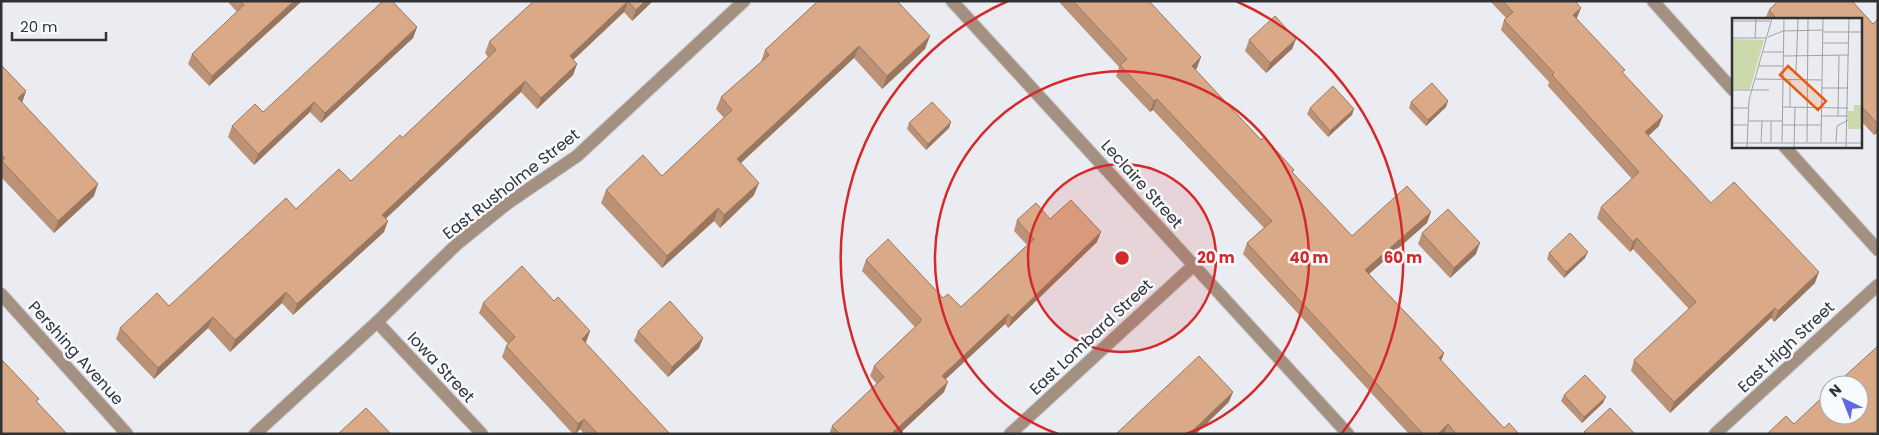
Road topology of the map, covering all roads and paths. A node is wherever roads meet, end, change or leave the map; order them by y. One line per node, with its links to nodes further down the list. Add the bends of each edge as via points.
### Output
1 (744, 1): 10 (street, East Rusholme Street, via 577,156 508,202 457,244)
2 (952, 1): 7 (street, Leclaire Street)
3 (1653, 1): 4 (street)
4 (1732, 89)
5 (1786, 148): 6 (street)
6 (1878, 250)
7 (1194, 265): 14 (street, East Lombard Street); 15 (street, Leclaire Street)
8 (1878, 285): 16 (street, East High Street)
9 (1, 294): 11 (street, Pershing Avenue)
10 (377, 322): 12 (street, East Rusholme Street); 13 (street, Iowa Street)
11 (127, 434)
12 (255, 434)
13 (482, 434)
14 (1010, 434)
15 (1348, 434)
16 (1716, 434)

